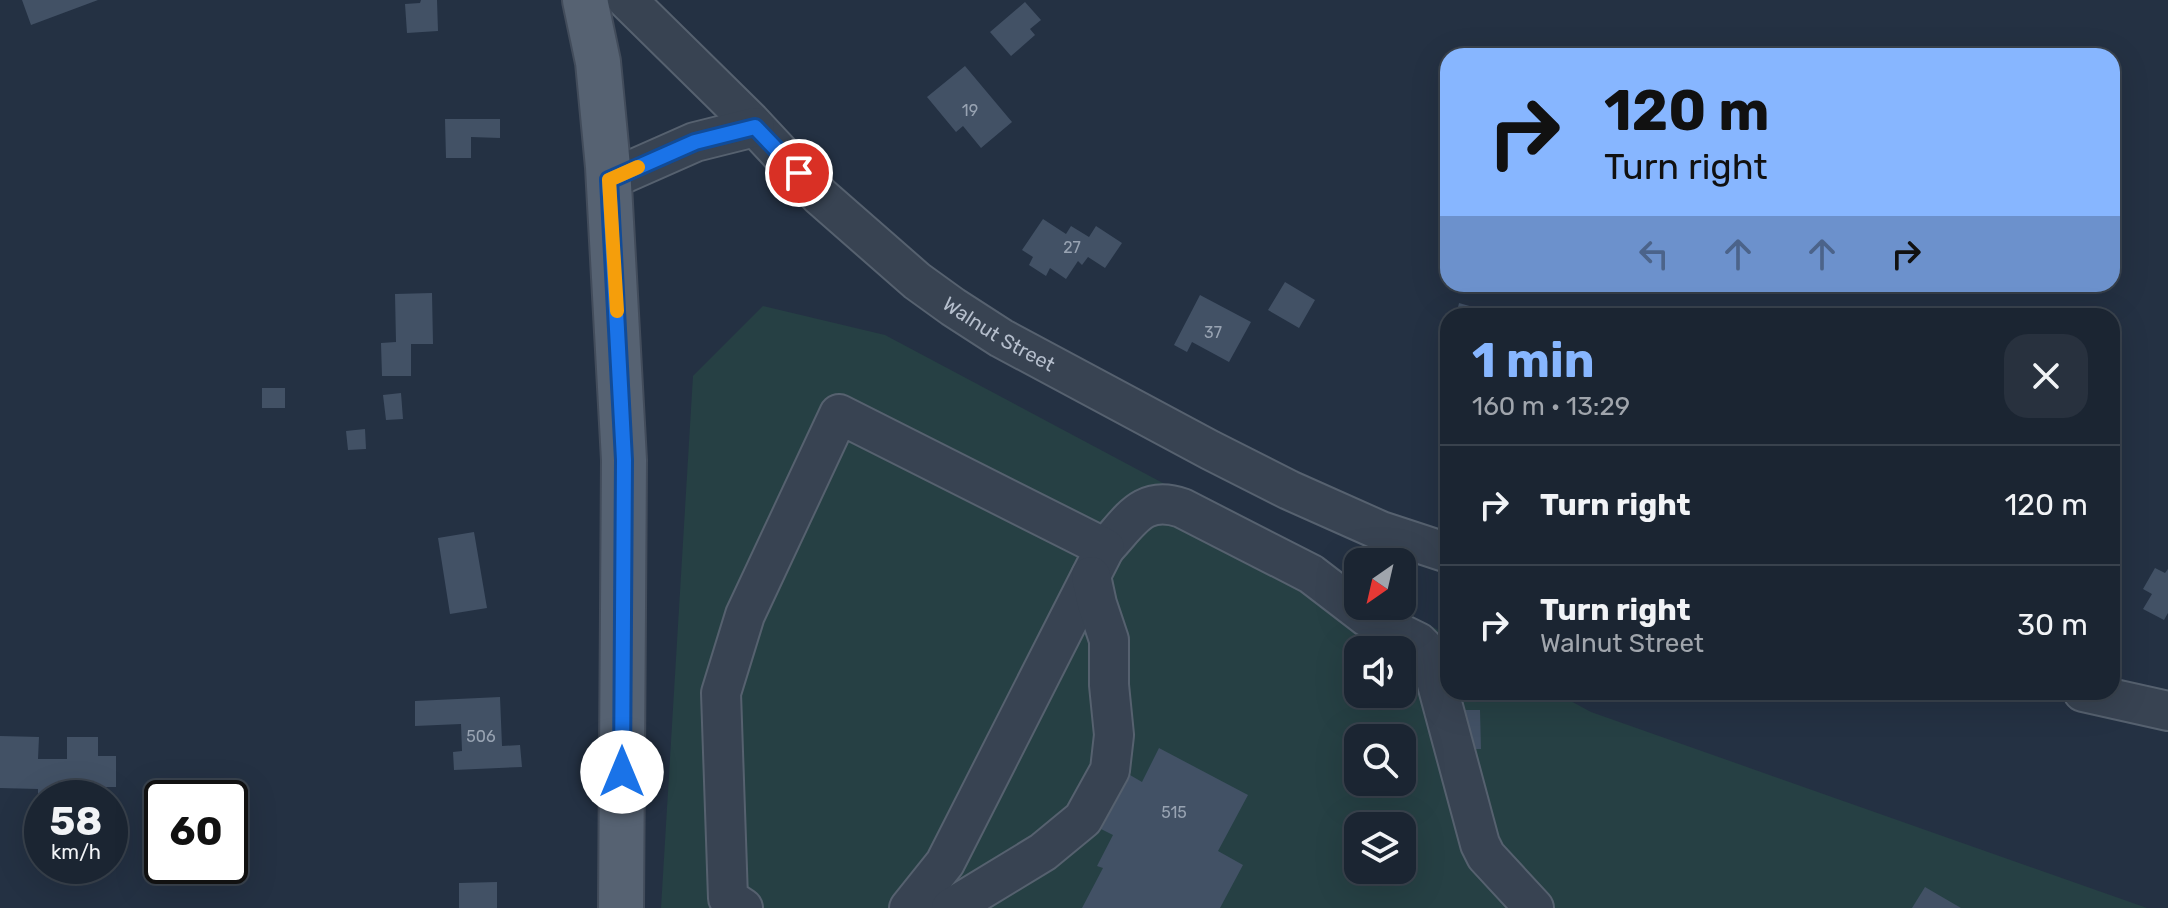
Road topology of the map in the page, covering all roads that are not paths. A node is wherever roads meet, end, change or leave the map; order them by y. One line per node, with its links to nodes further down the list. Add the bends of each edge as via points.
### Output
1 (585, 0): 4 (main road, via 598,62)
2 (627, 0): 3 (street, Walnut Street)
3 (755, 127): 4 (street, via 695,142); 5 (street, Walnut Street, via 820,196 917,281 1001,338 1289,490)
4 (609, 180): 11 (main road, via 624,460)
5 (1440, 550)
6 (1098, 562): 7 (street, via 1143,508 1156,503 1182,508 1311,574 1367,617 1418,642 1427,651); 12 (street, via 839,414 745,615 721,693 728,898); 13 (street, via 945,863); 14 (street, via 1097,604 1109,640 1114,735 1110,770 1083,819 1043,852)
7 (1440, 695)
8 (1441, 700): 15 (street, via 1480,844)
9 (2119, 700): 10 (street)
10 (2168, 711)
11 (621, 908)
12 (743, 908)
13 (909, 908)
14 (951, 908)
15 (1534, 908)

